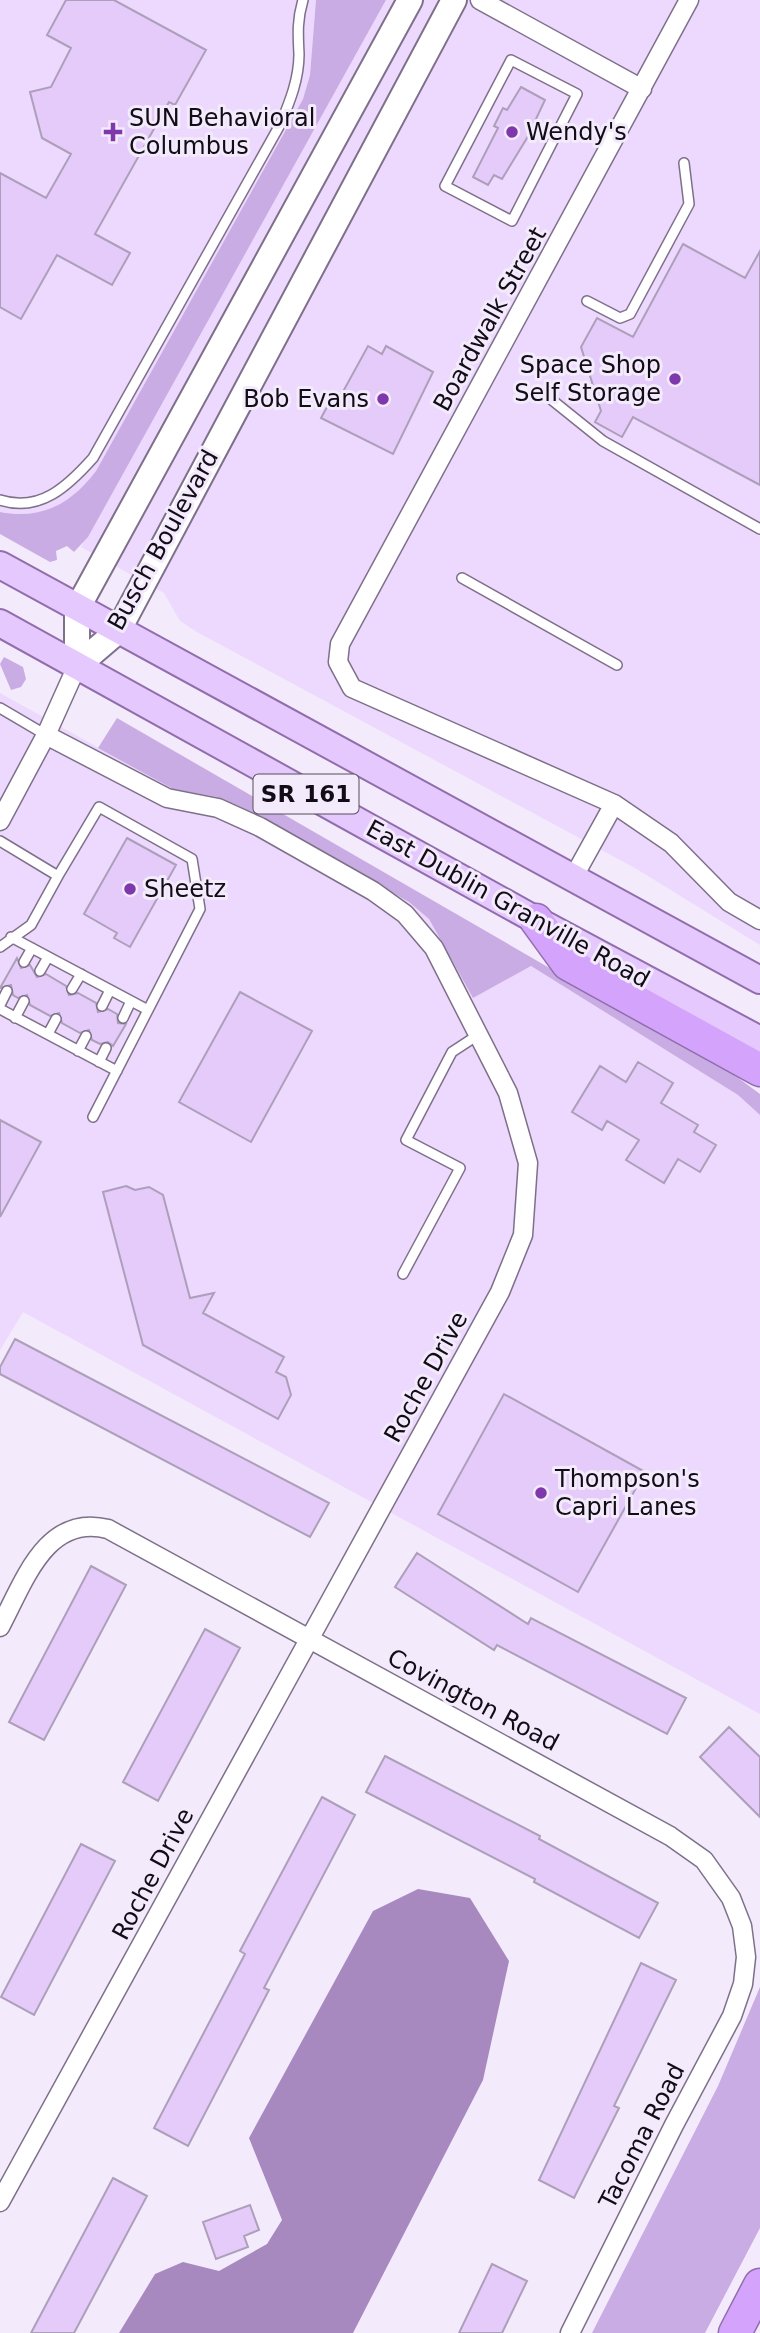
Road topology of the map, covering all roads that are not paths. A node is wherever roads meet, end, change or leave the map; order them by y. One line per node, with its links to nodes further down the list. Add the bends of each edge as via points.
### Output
1 (303, 0): 11 (lane, via 296,30 295,91 281,124 93,458 69,485 42,501 14,505)
2 (410, 0): 15 (main road, Busch Boulevard)
3 (454, 0): 17 (main road, Busch Boulevard)
4 (480, 0): 6 (street)
5 (689, 0): 6 (street, Boardwalk Street)
6 (642, 89): 22 (street, Boardwalk Street, via 340,644 338,662 352,688)
7 (684, 163): 9 (lane, via 689,204 630,314 621,318)
8 (512, 221): 8 (lane, via 577,94 511,60 446,186)
9 (587, 301)
10 (552, 400): 12 (lane, via 603,441)
11 (0, 500)
12 (760, 529)
13 (0, 565): 15 (main road, SR 161)
14 (462, 578): 18 (lane)
15 (77, 609): 17 (main road, SR 161); 19 (main road, Busch Boulevard)
16 (0, 623): 19 (main road, East Dublin Granville Road / SR 161)
17 (118, 631): 19 (main road, Busch Boulevard); 26 (main road, SR 161)
18 (617, 665)
19 (77, 666): 21 (street); 27 (main road, East Dublin Granville Road / SR 161)
20 (0, 708): 21 (lane)
21 (46, 735): 23 (street); 49 (street, Roche Drive, via 167,799 236,814 373,891 405,914 435,948)
22 (614, 804): 26 (street); 28 (street, via 671,843 729,902)
23 (0, 821)
24 (0, 841): 25 (lane)
25 (58, 876): 29 (lane, via 32,925); 44 (lane, via 99,807 192,859 200,909)
26 (573, 878): 36 (main road, SR 161)
27 (536, 920): 51 (main road, East Dublin Granville Road / SR 161); 55 (highway, via 568,964)
28 (760, 920)
29 (11, 937): 30 (lane); 31 (lane)
30 (0, 947)
31 (32, 948): 32 (lane); 33 (lane)
32 (48, 957): 34 (lane); 35 (lane)
33 (24, 962)
34 (40, 971)
35 (81, 974): 37 (lane); 38 (lane)
36 (760, 980)
37 (72, 989)
38 (110, 990): 41 (lane); 42 (lane)
39 (7, 991): 43 (lane)
40 (24, 1001): 45 (lane)
41 (131, 1001): 44 (lane); 46 (lane)
42 (102, 1006)
43 (0, 1007): 45 (lane)
44 (148, 1010): 56 (lane)
45 (15, 1018): 48 (lane)
46 (123, 1018)
47 (56, 1020): 48 (lane)
48 (48, 1034): 53 (lane)
49 (478, 1035): 58 (lane, via 452,1052 406,1140 460,1168); 60 (street, Roche Drive, via 508,1093 528,1163 523,1235 500,1292)
50 (86, 1036): 53 (lane)
51 (760, 1041)
52 (106, 1048): 54 (lane)
53 (78, 1051): 54 (lane)
54 (99, 1062): 56 (lane)
55 (760, 1070)
56 (117, 1071): 57 (lane)
57 (93, 1117)
58 (403, 1274)
59 (0, 1627): 60 (street, Covington Road, via 38,1556 54,1537 93,1525)
60 (308, 1639): 61 (street, Covington Road, via 579,1784 704,1860 732,1898); 62 (street, Roche Drive)
61 (746, 1957): 64 (street, Tacoma Road, via 732,2016)
62 (0, 2202)
63 (760, 2285): 65 (highway)
64 (570, 2333)
65 (735, 2333)

